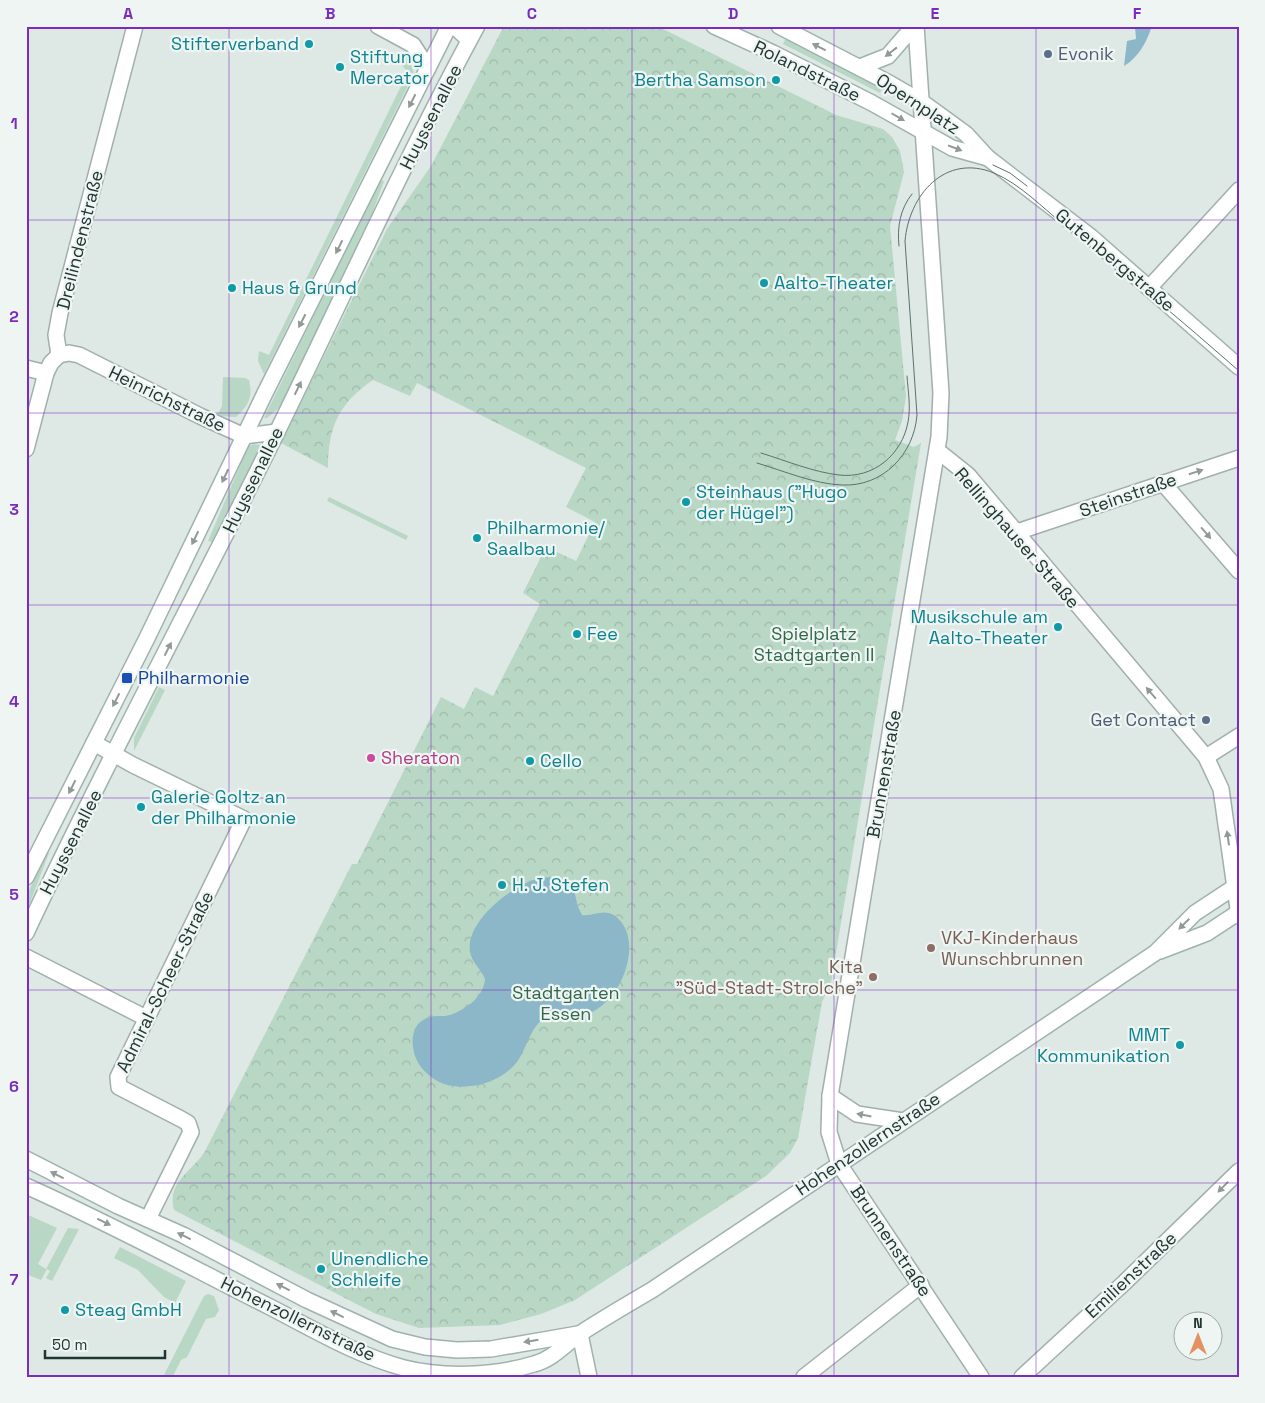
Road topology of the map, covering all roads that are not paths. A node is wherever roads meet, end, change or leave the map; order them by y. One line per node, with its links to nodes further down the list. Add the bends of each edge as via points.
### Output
1 (135, 26): 18 (street, Dreilindenstraße, via 60,313 56,335)
2 (378, 26): 11 (street, via 413,45)
3 (449, 26): 11 (street, Huyssenallee)
4 (454, 26): 9 (street)
5 (477, 26): 9 (street, Huyssenallee)
6 (714, 26): 13 (street, Rolandstraße)
7 (778, 26): 10 (street, Rolandstraße, one-way to 7)
8 (915, 26): 10 (street, one-way to 10, via 888,56); 12 (street)
9 (469, 40): 22 (street, Huyssenallee, one-way to 9)
10 (860, 67): 12 (street, Opernplatz)
11 (428, 68): 23 (street, Huyssenallee, one-way to 23)
12 (922, 102): 14 (street); 15 (street, Opernplatz, via 966,134)
13 (872, 103): 14 (street, Opernplatz, one-way to 14)
14 (924, 132): 15 (street, Opernplatz, one-way to 15, via 952,148); 25 (street, via 941,393)
15 (988, 158): 17 (street, Gutenbergstraße, via 1074,223)
16 (1239, 190): 17 (street)
17 (1149, 288): 19 (street, Gutenbergstraße)
18 (59, 355): 21 (street); 23 (street, Heinrichstraße, via 79,355)
19 (1239, 367)
20 (26, 368): 21 (street)
21 (46, 372): 24 (street)
22 (277, 432): 23 (street, Heinrichstraße); 32 (street, Huyssenallee, one-way to 22)
23 (244, 436): 31 (street, Huyssenallee, one-way to 31)
24 (26, 450)
25 (938, 451): 28 (street, Rellinghauser Straße, via 968,476); 42 (street, Brunnenstraße)
26 (1239, 458): 27 (street, Steinstraße, one-way to 26)
27 (1163, 483): 28 (street, Steinstraße); 29 (street, one-way to 29)
28 (1017, 532): 33 (street, Rellinghauser Straße, one-way to 28, via 1031,553)
29 (1239, 571)
30 (1239, 736): 33 (street)
31 (94, 743): 32 (street); 34 (street, Huyssenallee, one-way to 34)
32 (114, 755): 38 (street, Huyssenallee); 41 (street, Admiral-Scheer-Straße, via 244,820)
33 (1206, 757): 35 (street, Rellinghauser Straße, one-way to 33, via 1221,789)
34 (26, 877)
35 (1237, 885): 36 (street, Rellinghauser Straße); 39 (street, Hohenzollernstraße, one-way to 39, via 1195,913)
36 (1238, 912): 37 (street, Rellinghauser Straße); 39 (street, Hohenzollernstraße, via 1208,933)
37 (1239, 916)
38 (26, 933)
39 (1155, 953): 43 (street, Hohenzollernstraße)
40 (26, 958): 41 (street)
41 (146, 1018): 48 (street, Admiral-Scheer-Straße, via 118,1077 119,1087 181,1118 188,1123 191,1132)
42 (830, 1096): 43 (street, one-way to 42, via 857,1114); 45 (street, Brunnenstraße, via 829,1132)
43 (903, 1121): 45 (street, Hohenzollernstraße)
44 (26, 1160): 48 (street, Hohenzollernstraße, one-way to 44)
45 (839, 1164): 49 (street, Brunnenstraße); 50 (street, Hohenzollernstraße, via 652,1290)
46 (1239, 1171): 54 (street, Emilienstraße, one-way to 54)
47 (26, 1186): 50 (street, Hohenzollernstraße, one-way to 50, via 138,1239 332,1339 404,1368 472,1374 522,1368 550,1358)
48 (148, 1219): 50 (street, Hohenzollernstraße, one-way to 48, via 491,1349 457,1350 392,1339)
49 (921, 1285): 52 (street); 53 (street, Brunnenstraße)
50 (580, 1334): 51 (street)
51 (589, 1377)
52 (804, 1377)
53 (981, 1377)
54 (1022, 1377)

